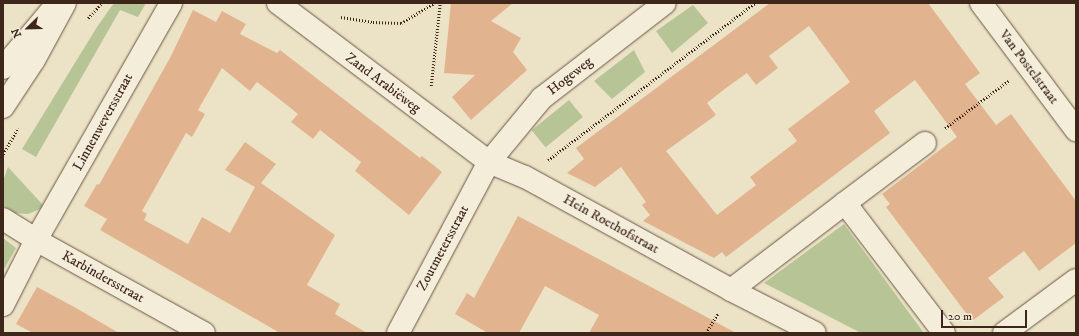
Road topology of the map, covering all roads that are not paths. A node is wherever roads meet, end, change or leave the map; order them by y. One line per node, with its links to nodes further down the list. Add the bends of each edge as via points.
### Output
1 (58, 3): 7 (street)
2 (65, 3): 8 (street, via 34,60)
3 (170, 3): 14 (street, Linnenweversstraat)
4 (278, 3): 11 (street, Zand Arabiëweg)
5 (665, 3): 11 (street, Hogeweg, via 542,98)
6 (981, 3): 9 (street, Van Postelstraat)
7 (3, 68)
8 (3, 107)
9 (1076, 130)
10 (925, 143): 12 (street)
11 (489, 162): 16 (street, Hein Roethofstraat, via 525,177); 19 (street, Zoutmetersstraat)
12 (845, 203): 16 (street); 21 (street)
13 (3, 219): 14 (street, Karbindersstraat)
14 (36, 240): 17 (street, Linnenweversstraat); 18 (street, Karbindersstraat)
15 (1076, 280): 22 (street)
16 (731, 290): 20 (street, Hein Roethofstraat)
17 (3, 305)
18 (204, 333)
19 (398, 333)
20 (815, 333)
21 (944, 333)
22 (1004, 333)

